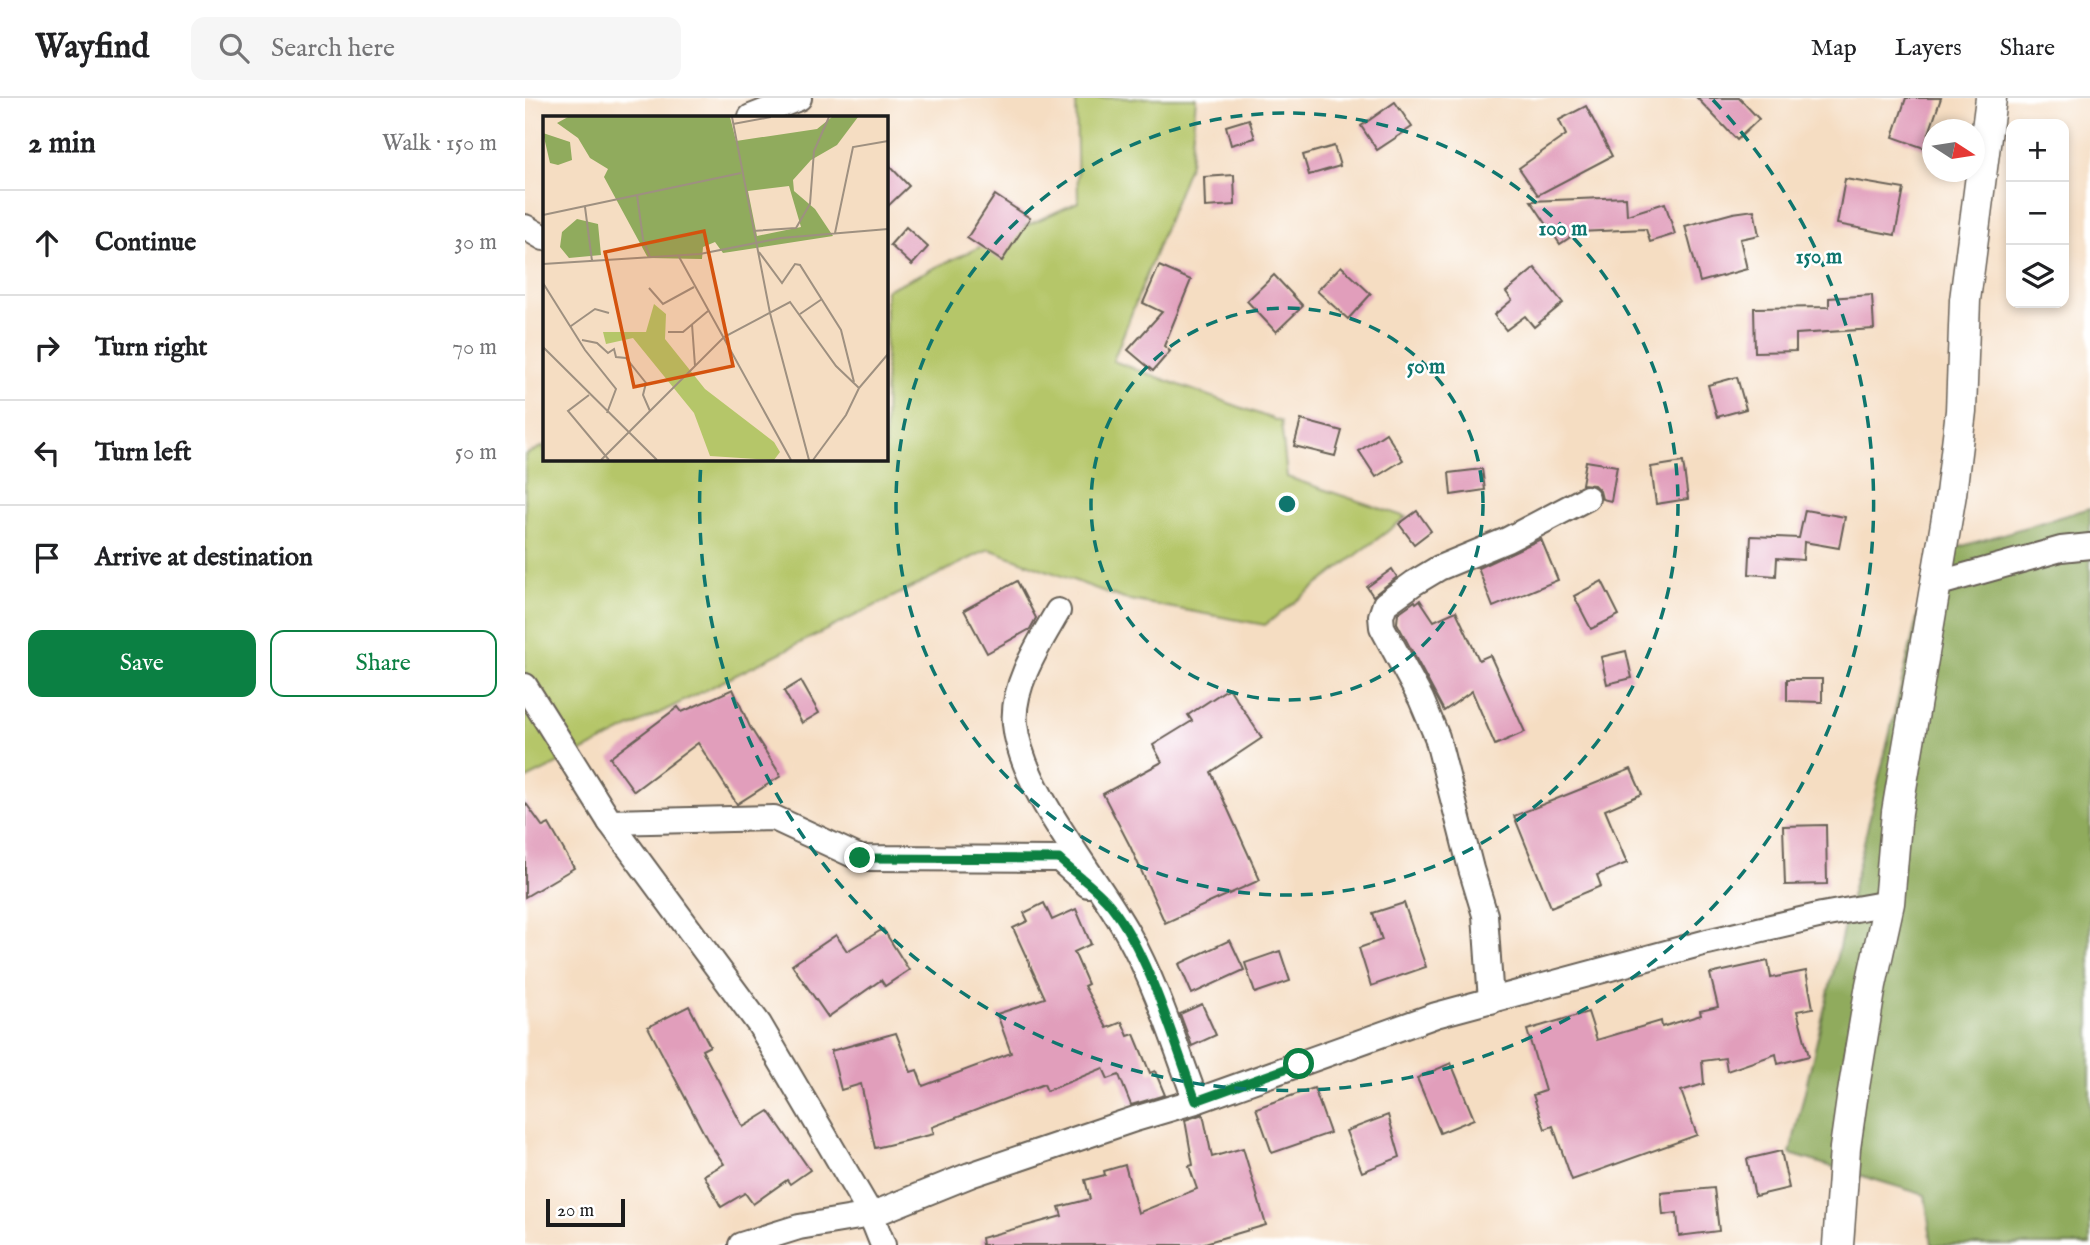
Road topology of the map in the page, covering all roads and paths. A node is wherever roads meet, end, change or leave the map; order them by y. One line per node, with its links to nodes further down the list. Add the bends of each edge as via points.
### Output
1 (799, 98): 3 (street)
2 (1991, 98): 8 (street, via 1965,300 1959,425)
3 (754, 116)
4 (525, 227): 5 (street)
5 (543, 237)
6 (1587, 498): 14 (street, via 1507,540 1439,568 1385,604 1381,616 1382,627 1437,737 1485,915)
7 (2090, 546): 8 (street, via 2061,549)
8 (1936, 584): 12 (street, via 1897,812)
9 (1058, 611): 13 (street, via 1020,685 1014,723 1026,768)
10 (525, 686): 11 (street)
11 (610, 822): 13 (street, via 774,818 860,858 1059,859); 16 (street, via 759,1024)
12 (1889, 903): 14 (street, via 1707,942); 19 (street, via 1849,1124)
13 (1110, 905): 15 (street, via 1149,976)
14 (1491, 1001): 15 (street, via 1436,1015)
15 (1196, 1101): 16 (street, via 970,1175)
16 (871, 1215): 17 (street, via 799,1227); 18 (street)
17 (741, 1245)
18 (883, 1245)
19 (1838, 1245)

